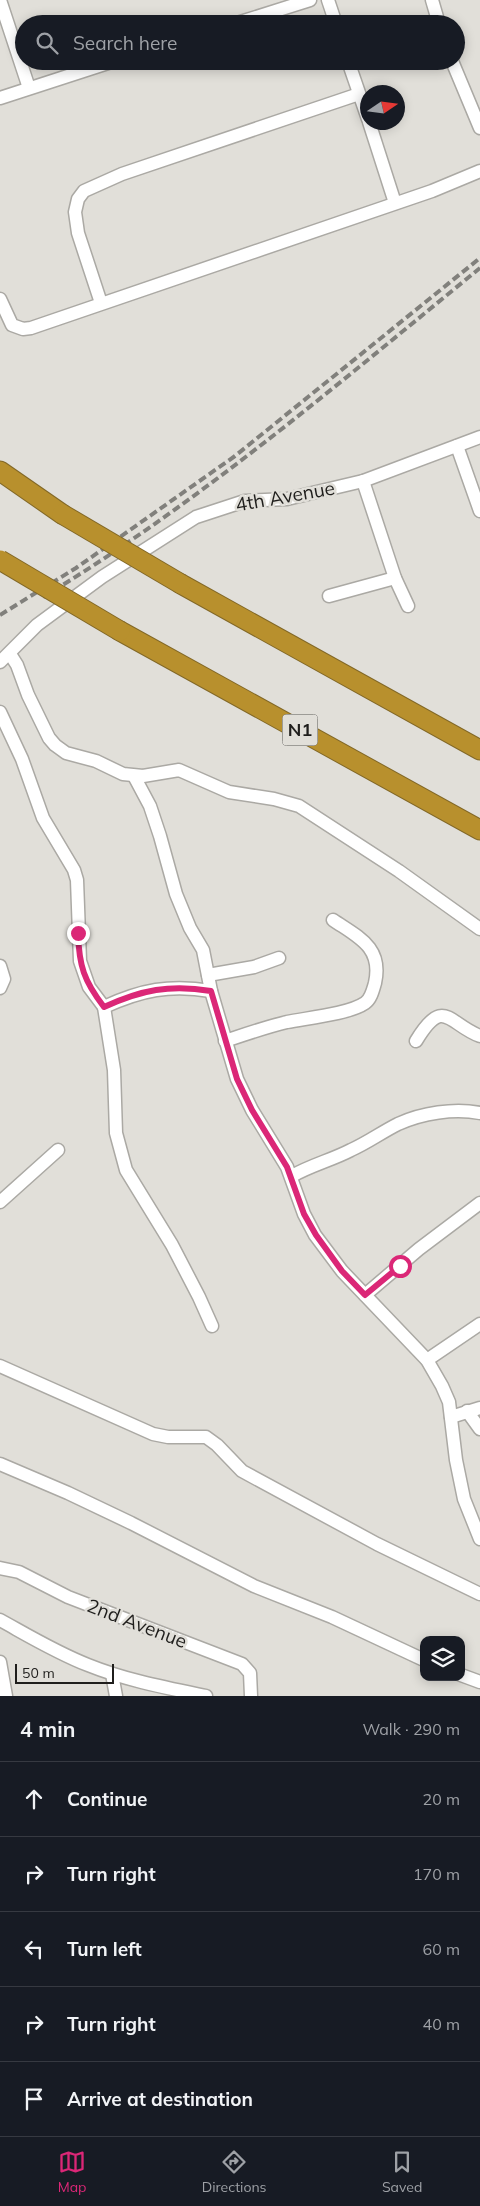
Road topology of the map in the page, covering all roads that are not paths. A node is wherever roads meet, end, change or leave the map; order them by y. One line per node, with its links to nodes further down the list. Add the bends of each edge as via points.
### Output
1 (0, 0): 8 (street)
2 (310, 0): 5 (street)
3 (328, 0): 6 (street)
4 (432, 0): 7 (street)
5 (262, 15)
6 (333, 15)
7 (436, 15)
8 (15, 46)
9 (23, 70): 13 (street)
10 (86, 70): 13 (street)
11 (351, 70): 14 (street)
12 (456, 70): 17 (street)
13 (29, 88): 16 (street)
14 (359, 94): 15 (street); 22 (street, via 122,174 84,191 75,212 78,233)
15 (360, 97)
16 (0, 98)
17 (480, 128)
18 (371, 130): 20 (street)
19 (480, 171): 20 (street)
20 (395, 203): 22 (street)
21 (0, 300): 22 (street, via 12,325 23,329)
22 (101, 303)
23 (480, 438): 24 (street, 4th Avenue)
24 (457, 446): 26 (street, 4th Avenue); 27 (street)
25 (0, 471): 34 (highway, bridge, via 62,514 181,584)
26 (363, 481): 29 (street); 32 (street, 4th Avenue, via 287,499 245,501 196,517 102,577 37,625)
27 (480, 511)
28 (0, 560): 36 (highway, N1, bridge, via 120,631)
29 (395, 578): 30 (street); 31 (street)
30 (329, 596)
31 (408, 606)
32 (5, 658): 35 (street, via 17,665 28,696 54,745 66,753)
33 (0, 712): 44 (street, via 22,759 43,818 74,870 80,961 89,987)
34 (480, 750)
35 (134, 776): 38 (street, via 179,770 228,792 274,798 299,806); 41 (street, via 150,806 176,894 203,950)
36 (480, 830)
37 (332, 920): 46 (street, via 358,937 377,959 373,991 366,1002 352,1009 267,1027)
38 (480, 928)
39 (279, 958): 41 (street, via 247,969)
40 (0, 966): 42 (street, via 4,980)
41 (208, 975): 43 (street)
42 (0, 988)
43 (211, 991): 44 (street, via 188,987 156,989 122,998); 46 (street)
44 (104, 1007): 55 (street, via 114,1070 116,1133 126,1170 172,1245)
45 (480, 1036): 47 (street, via 444,1016 428,1023)
46 (225, 1040): 50 (street, via 237,1079 252,1110)
47 (416, 1041)
48 (480, 1114): 50 (street, via 438,1113 409,1120)
49 (58, 1150): 51 (street)
50 (292, 1176): 53 (street, via 304,1214 316,1235 342,1271)
51 (0, 1202)
52 (480, 1203): 53 (street)
53 (365, 1295): 56 (street)
54 (480, 1324): 56 (street)
55 (212, 1326)
56 (427, 1360): 60 (street, via 449,1402)
57 (0, 1366): 65 (street, via 153,1434 206,1436 242,1471 376,1544)
58 (480, 1408): 59 (street)
59 (467, 1411): 60 (street); 61 (street)
60 (451, 1417): 63 (street, via 464,1499)
61 (480, 1428)
62 (0, 1464): 67 (street, via 112,1514 254,1586 332,1617)
63 (480, 1539)
64 (0, 1568): 75 (street, 2nd Avenue, via 19,1572 68,1597 242,1664 250,1673)
65 (480, 1594)
66 (0, 1620): 69 (street, via 60,1653)
67 (420, 1658)
68 (0, 1662): 72 (street)
69 (112, 1674): 73 (street); 74 (street)
70 (465, 1676): 71 (street)
71 (480, 1682)
72 (6, 1696)
73 (116, 1696)
74 (206, 1696)
75 (251, 1696)

